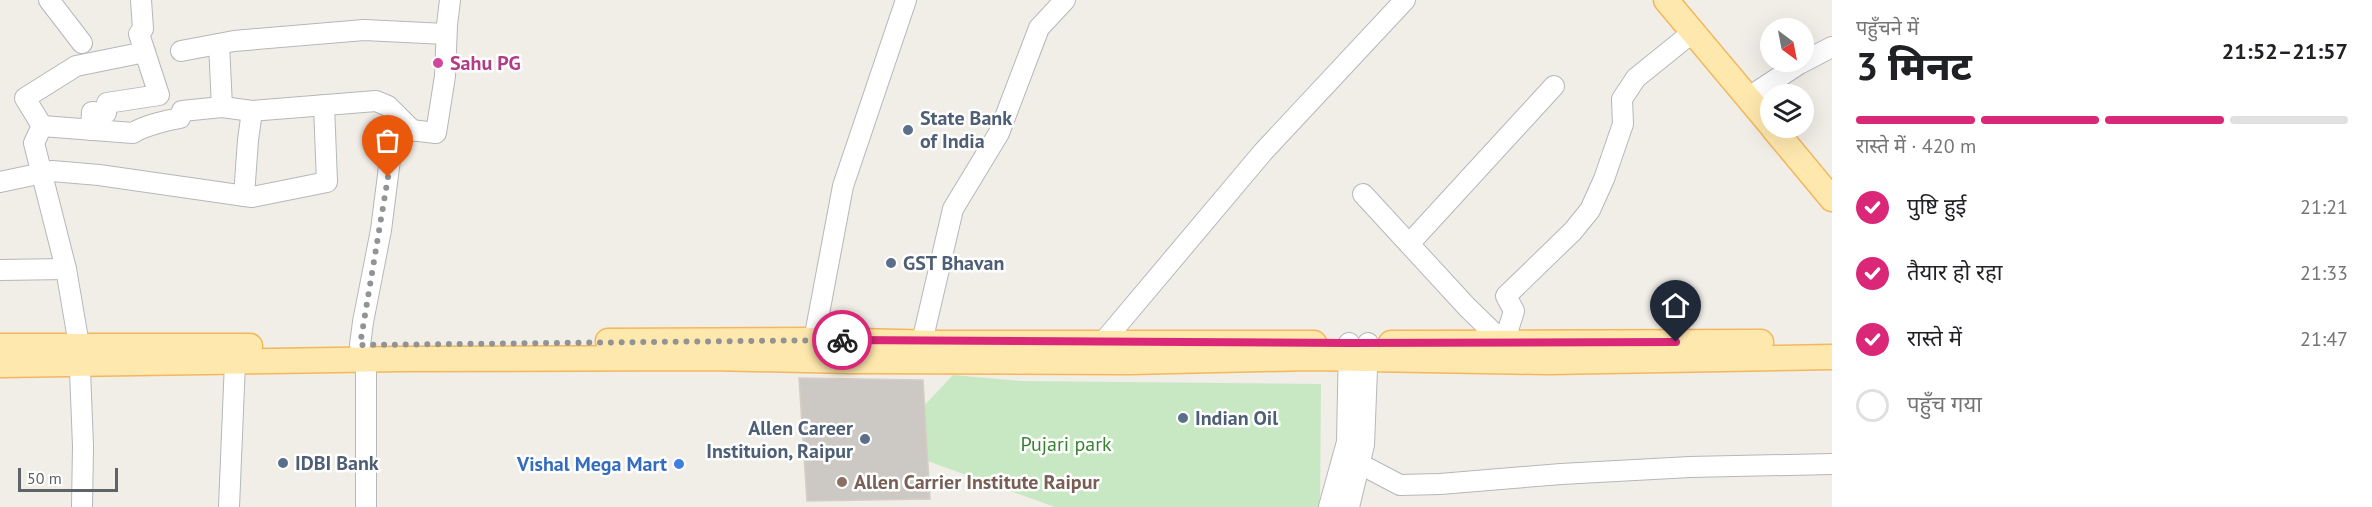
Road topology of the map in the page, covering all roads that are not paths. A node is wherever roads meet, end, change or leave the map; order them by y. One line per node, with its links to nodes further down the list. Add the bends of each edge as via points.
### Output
1 (48, 0): 11 (street)
2 (141, 0): 15 (street, via 143,29 139,34)
3 (450, 0): 10 (street)
4 (906, 0): 37 (street, via 843,186)
5 (1065, 0): 39 (street, via 1039,28 999,133 952,209)
6 (1405, 0): 38 (street, via 1263,152)
7 (1666, 0): 9 (main road)
8 (1684, 0): 18 (main road)
9 (1693, 32): 22 (main road); 40 (street, via 1636,78 1622,99 1623,124 1590,210 1506,296 1514,311)
10 (446, 34): 12 (street, via 364,30); 25 (street, via 445,76 436,133)
11 (82, 43)
12 (219, 44): 14 (street); 20 (street)
13 (1832, 47): 16 (street, via 1799,64)
14 (181, 51)
15 (145, 52): 23 (street, via 76,66 24,98); 24 (street, via 159,95 107,103 106,113 92,112)
16 (1779, 84)
17 (1554, 86): 34 (street)
18 (1760, 94)
19 (324, 105): 21 (street); 25 (street, via 376,101 388,106); 32 (street, via 327,182)
20 (222, 107): 21 (street); 24 (street, via 182,111 180,118 133,133)
21 (252, 111): 32 (street)
22 (1760, 111)
23 (42, 126): 24 (street); 28 (street, via 34,143)
24 (92, 130)
25 (413, 131): 44 (street, via 394,128 381,230 363,322)
26 (1781, 138): 33 (main road)
27 (1797, 138): 29 (main road)
28 (40, 175): 30 (street); 32 (street, via 52,171 99,175); 35 (street)
29 (1832, 178)
30 (0, 182)
31 (1363, 194): 34 (street)
32 (244, 196)
33 (1832, 199)
34 (1409, 244): 40 (street)
35 (66, 269): 36 (street); 45 (street)
36 (0, 270)
37 (814, 340): 39 (main road); 44 (main road)
38 (1104, 341): 39 (main road); 43 (main road)
39 (922, 342)
40 (1504, 343): 41 (main road); 43 (main road)
41 (1832, 345)
42 (0, 346): 45 (main road)
43 (1358, 351): 44 (main road, via 1129,362); 46 (main road, via 1548,362); 49 (street, via 1364,445); 54 (street, via 1347,442)
44 (363, 352): 45 (main road); 47 (main road); 53 (street)
45 (79, 355): 47 (main road); 48 (main road); 51 (street)
46 (1832, 357)
47 (235, 362): 52 (street)
48 (0, 365)
49 (1360, 464): 50 (street, via 1400,484 1690,467); 55 (street)
50 (1832, 464)
51 (82, 507)
52 (229, 507)
53 (366, 507)
54 (1329, 507)
55 (1349, 507)

